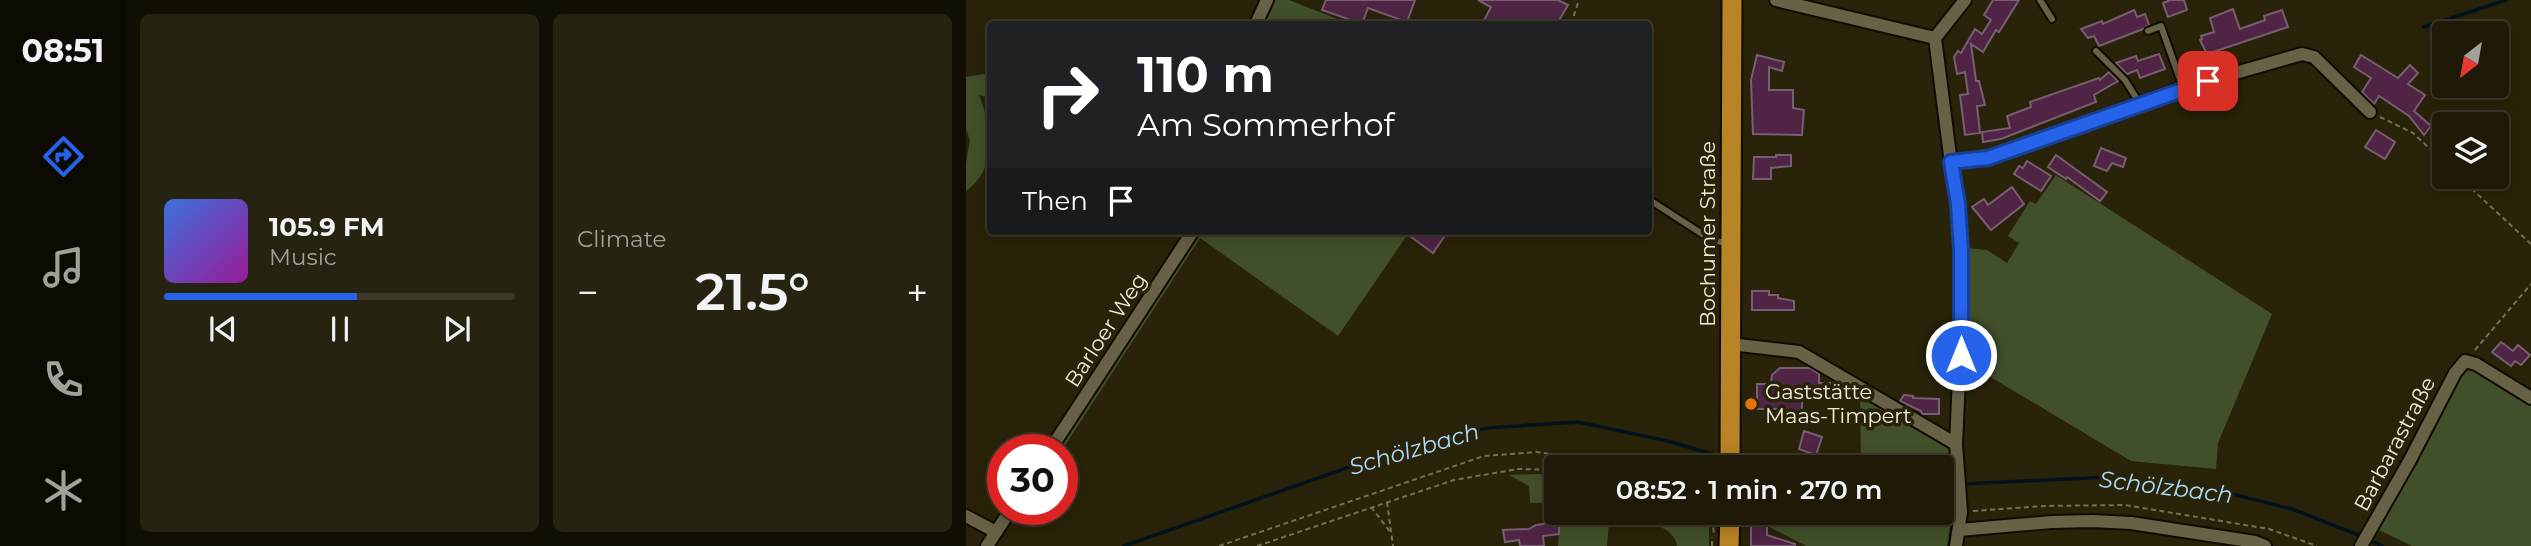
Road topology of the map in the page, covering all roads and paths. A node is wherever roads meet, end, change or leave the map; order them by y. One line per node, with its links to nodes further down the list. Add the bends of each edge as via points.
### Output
1 (1267, 0): 8 (street)
2 (1579, 0): 9 (path)
3 (1732, 0): 21 (main road, Bochumer Straße)
4 (1776, 0): 11 (street)
5 (1965, 0): 11 (street)
6 (2040, 0): 7 (lane)
7 (2052, 19)
8 (1257, 21)
9 (1572, 21)
10 (2148, 31): 13 (lane, via 2161,26)
11 (1935, 38): 17 (street)
12 (2096, 51): 14 (lane, via 2125,80)
13 (2183, 88): 14 (street); 15 (street, via 2302,54 2314,57)
14 (2140, 104): 17 (street, via 1988,158)
15 (2370, 112): 16 (path, via 2413,133)
16 (2432, 151)
17 (1951, 162): 28 (street, via 1961,249)
18 (2472, 189): 22 (path)
19 (1652, 202): 21 (lane, via 1713,241)
20 (1190, 235): 27 (street, Barloer Weg)
21 (1731, 243): 24 (main road, Bochumer Straße)
22 (2531, 244)
23 (2531, 284): 25 (path)
24 (1730, 344): 28 (street, via 1800,352); 30 (main road, Bochumer Straße)
25 (2465, 361): 26 (street); 49 (street, Barbarastraße)
26 (2531, 398)
27 (1060, 434)
28 (1956, 444): 33 (street)
29 (1556, 455): 43 (path, via 1484,456)
30 (1730, 455)
31 (1544, 470): 32 (path, via 1518,469 1454,480)
32 (1387, 501): 34 (path); 40 (path)
33 (1960, 506): 35 (path); 38 (street)
34 (1371, 507): 40 (path); 44 (path)
35 (1954, 507)
36 (966, 516): 39 (street)
37 (1001, 525): 39 (street)
38 (1959, 530): 47 (street); 48 (street, via 2052,522 2118,523)
39 (996, 532): 42 (street)
40 (1391, 534): 45 (path)
41 (1721, 541): 46 (path)
42 (987, 546)
43 (1219, 546)
44 (1257, 546)
45 (1393, 546)
46 (1712, 546)
47 (1956, 546)
48 (2265, 546)
49 (2361, 546)

